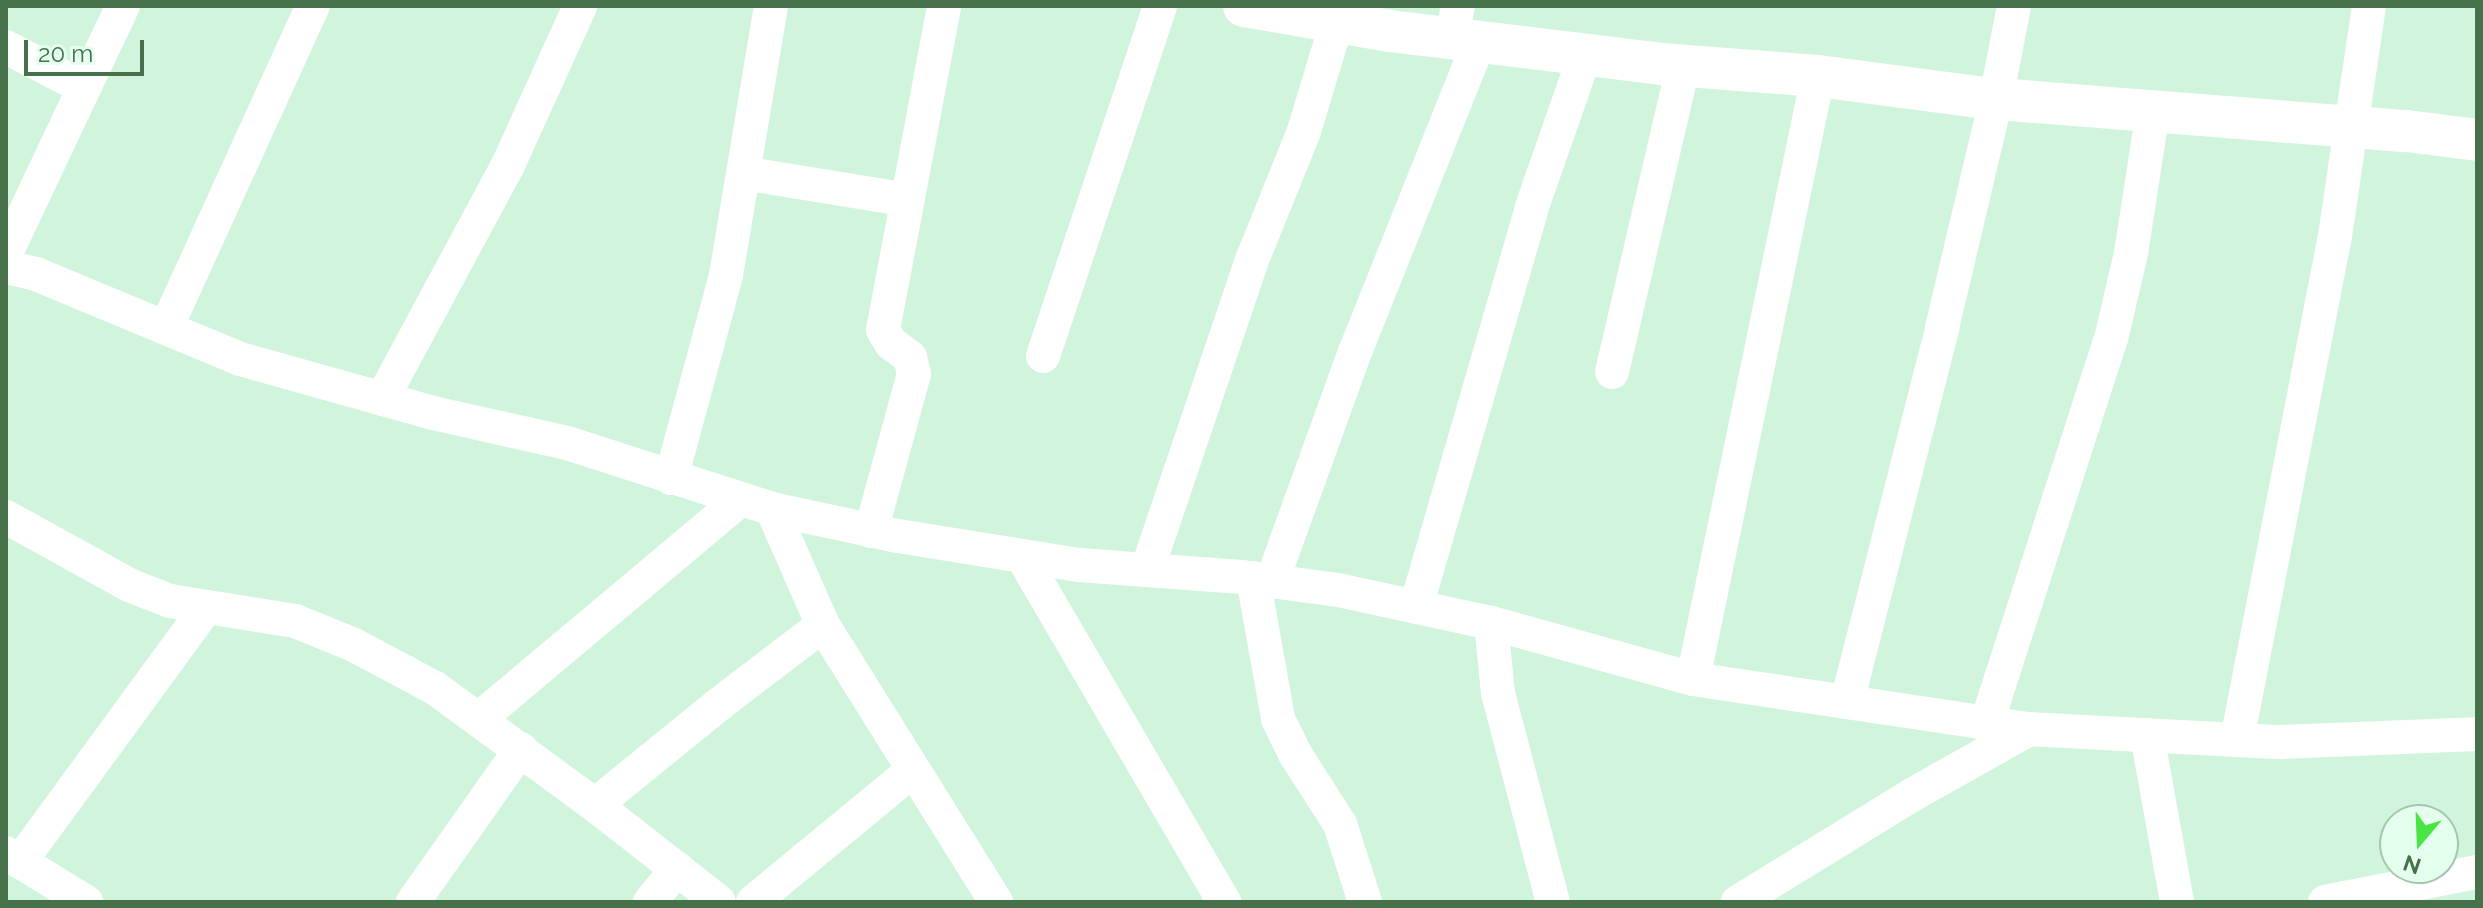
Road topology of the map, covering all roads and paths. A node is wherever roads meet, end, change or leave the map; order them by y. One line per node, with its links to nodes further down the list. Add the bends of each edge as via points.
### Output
1 (123, 6): 16 (street)
2 (313, 6): 25 (street)
3 (580, 6): 28 (street, via 508,165)
4 (771, 6): 21 (street)
5 (944, 6): 22 (street)
6 (1160, 6): 26 (street)
7 (1244, 6): 10 (street)
8 (2014, 6): 17 (street)
9 (2369, 6): 19 (street)
10 (1337, 22): 11 (street); 34 (street, via 1304,131 1252,260)
11 (1463, 29): 13 (street); 35 (street, via 1355,352)
12 (6, 47): 16 (street)
13 (1585, 55): 14 (street); 36 (street, via 1534,201)
14 (1683, 66): 15 (street); 27 (street)
15 (1818, 76): 17 (street); 40 (street)
16 (83, 87): 23 (street)
17 (1996, 99): 18 (street); 41 (street)
18 (2153, 111): 19 (street); 43 (street, via 2131,253 2111,339)
19 (2351, 126): 20 (street); 47 (street, via 2335,236)
20 (2477, 140)
21 (743, 173): 22 (street); 29 (street, via 726,275)
22 (907, 200): 32 (street, via 883,330 910,357 914,374)
23 (6, 253)
24 (6, 267): 25 (street, via 36,274)
25 (166, 328): 28 (street, via 240,359)
26 (1043, 356)
27 (1612, 372)
28 (382, 399): 29 (street, via 567,443)
29 (671, 478): 30 (street)
30 (756, 504): 32 (street); 39 (street); 42 (street)
31 (6, 517): 37 (street, via 129,585)
32 (871, 531): 33 (street)
33 (1022, 556): 34 (street); 60 (street)
34 (1147, 570): 35 (street)
35 (1263, 580): 36 (street); 61 (street, via 1278,719 1340,824)
36 (1416, 607): 38 (street)
37 (206, 608): 42 (street, via 295,621 408,674); 51 (street)
38 (1491, 623): 40 (street); 62 (street, via 1498,693)
39 (823, 625): 49 (street); 50 (street)
40 (1693, 679): 41 (street)
41 (1847, 702): 43 (street)
42 (480, 718): 48 (street)
43 (1987, 722): 44 (street)
44 (2029, 729): 46 (street); 63 (street)
45 (2477, 734): 47 (street)
46 (2147, 735): 47 (street); 64 (street)
47 (2237, 740)
48 (521, 749): 50 (street); 55 (street)
49 (913, 770): 58 (street); 59 (street)
50 (595, 805): 52 (street)
51 (13, 858): 54 (street)
52 (677, 869): 56 (street); 57 (street)
53 (2477, 872): 65 (street)
54 (86, 902)
55 (413, 902)
56 (650, 902)
57 (719, 902)
58 (753, 902)
59 (996, 902)
60 (1224, 902)
61 (1365, 902)
62 (1553, 902)
63 (1738, 902)
64 (2177, 902)
65 (2325, 902)

